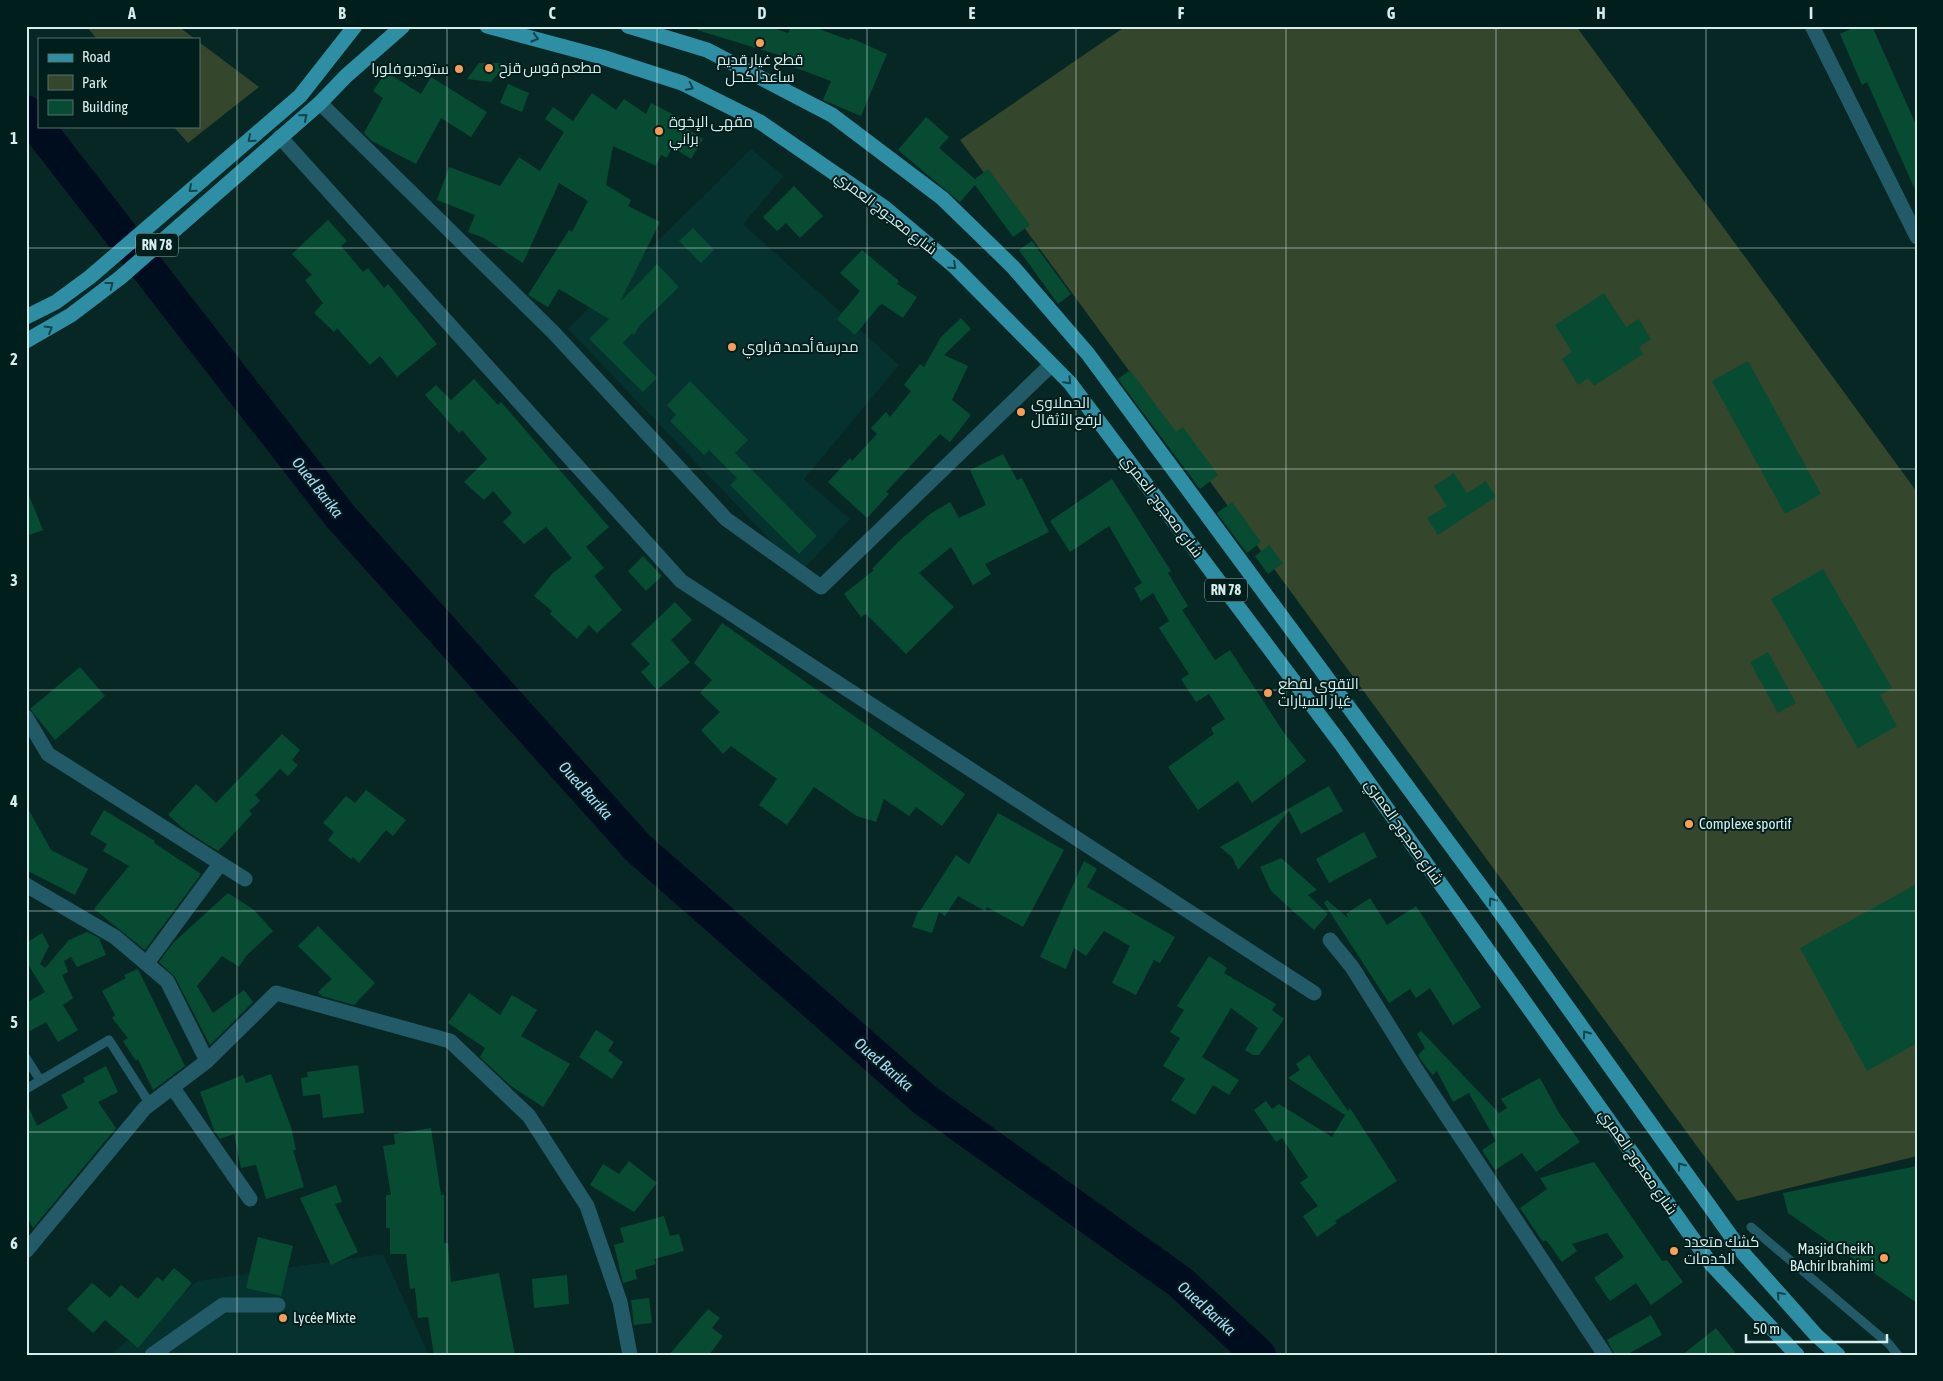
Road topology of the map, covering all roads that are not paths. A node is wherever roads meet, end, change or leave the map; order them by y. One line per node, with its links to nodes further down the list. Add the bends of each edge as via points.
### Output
1 (355, 26): 9 (main road, one-way to 9, via 300,96 90,277 56,302)
2 (403, 26): 6 (main road, RN 78)
3 (488, 26): 11 (main road, شارع معجوج العمري / RN 78, one-way to 11, via 682,83 760,122 884,208 954,266)
4 (628, 26): 33 (main road, شارع معجوج العمري / RN 78, one-way to 4, via 1743,1253 1494,904 1088,354 1013,267 942,198 832,115 707,50)
5 (1812, 26): 8 (street)
6 (320, 103): 7 (main road, RN 78, one-way to 6); 11 (street, via 554,333 726,519 821,587)
7 (280, 138): 10 (main road, RN 78, one-way to 7, via 71,315 121,277); 18 (street, via 681,581)
8 (1917, 237)
9 (26, 317)
10 (26, 341)
11 (1051, 365): 32 (main road, شارع معجوج العمري / RN 78, one-way to 32, via 1070,383 1342,744 1711,1264)
12 (26, 717): 13 (street, via 48,754)
13 (220, 864): 14 (street); 17 (street)
14 (245, 879)
15 (26, 884): 17 (street, via 115,937)
16 (1330, 940): 31 (street, via 1352,967 1419,1074)
17 (147, 963): 20 (street, via 167,981)
18 (1314, 993)
19 (26, 1058): 21 (lane)
20 (207, 1061): 22 (street); 30 (street, via 276,994 450,1041 530,1116 587,1206 620,1302)
21 (40, 1080): 23 (lane); 24 (lane, via 109,1040)
22 (173, 1088): 24 (street); 25 (street)
23 (26, 1089)
24 (150, 1104): 27 (street)
25 (250, 1199)
26 (1751, 1228): 34 (lane)
27 (26, 1251)
28 (278, 1305): 29 (street, via 223,1305)
29 (152, 1355)
30 (630, 1355)
31 (1606, 1355)
32 (1797, 1355)
33 (1838, 1355)
34 (1898, 1355)

